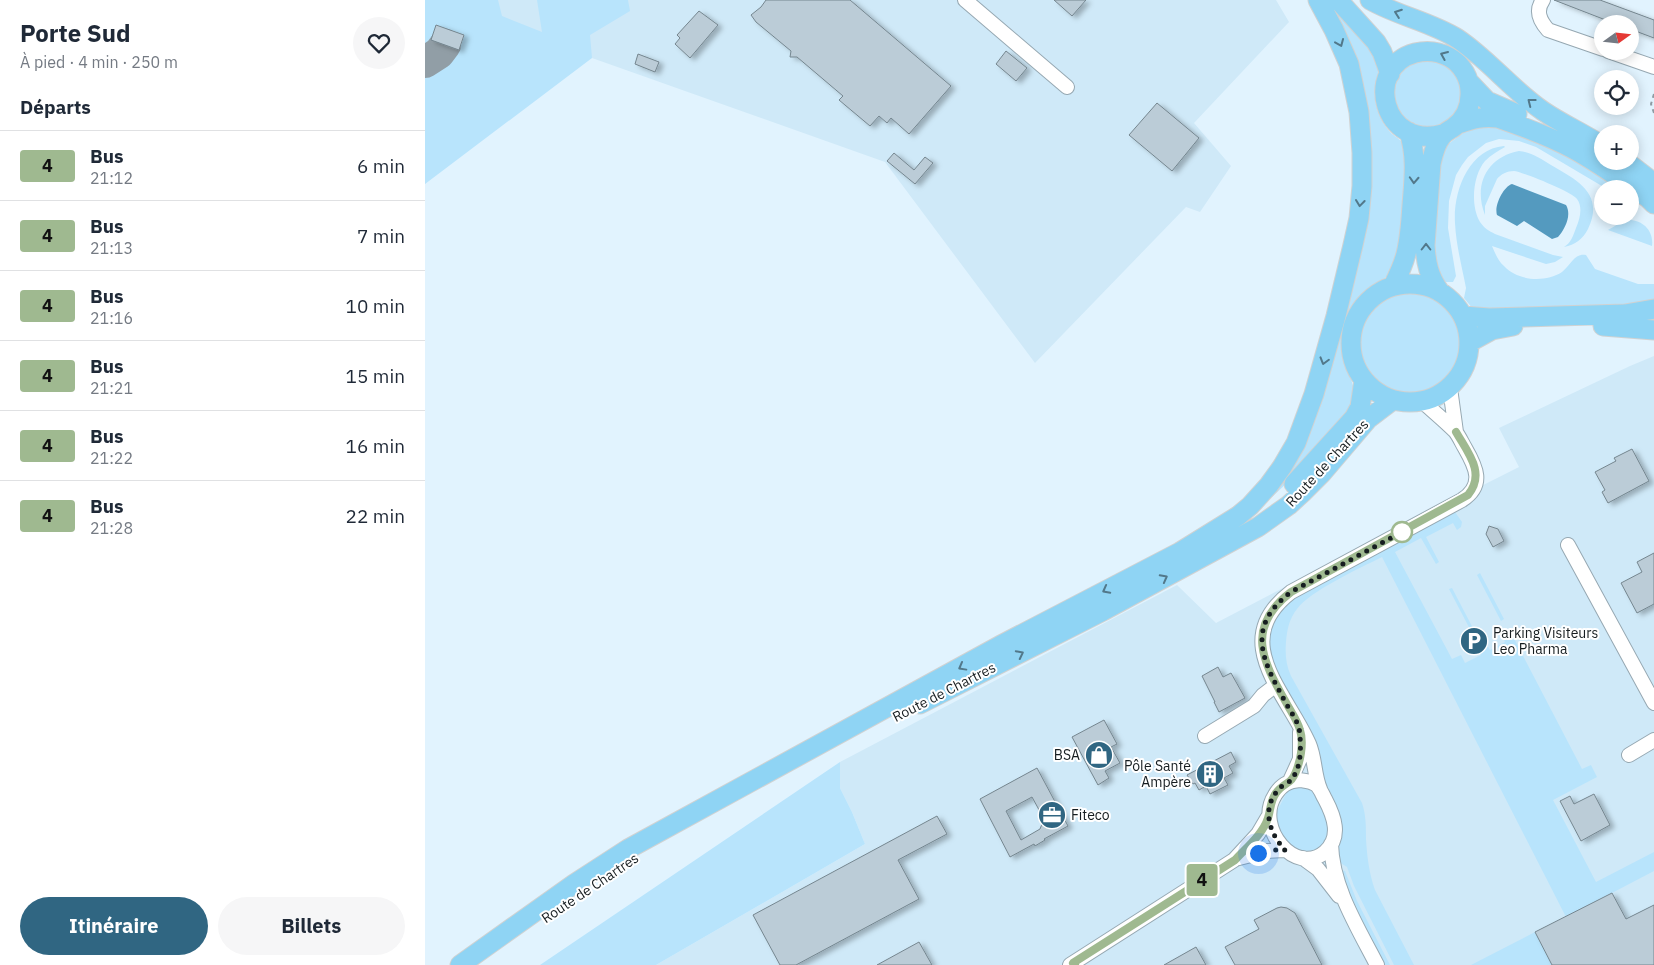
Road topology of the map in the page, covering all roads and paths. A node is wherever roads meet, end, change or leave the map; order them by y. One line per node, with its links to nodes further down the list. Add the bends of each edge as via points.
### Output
1 (965, 0): 13 (street)
2 (1318, 0): 37 (main road, one-way to 37, via 1349,64 1359,112 1362,153 1359,218 1336,316 1303,426 1282,467 1250,506)
3 (1338, 0): 11 (main road, via 1376,42)
4 (1351, 0): 8 (main road, via 1389,42)
5 (1370, 0): 18 (main road, one-way to 5, via 1543,111 1457,39)
6 (1543, 0): 7 (street, via 1539,5 1539,15 1548,30)
7 (1594, 46)
8 (1418, 52): 11 (main road, via 1401,60); 12 (main road, one-way to 8, via 1463,69 1452,59 1439,52)
9 (1634, 60): 10 (street)
10 (1654, 67)
11 (1390, 74): 17 (main road, via 1385,94 1387,107 1393,119)
12 (1469, 82): 16 (main road, via 1468,110); 19 (main road, via 1487,101)
13 (1067, 87)
14 (1654, 94): 15 (path, via 1651,104)
15 (1654, 113)
16 (1451, 129): 17 (main road, via 1426,136); 22 (main road, via 1473,119 1491,117 1540,133 1573,148); 24 (main road, one-way to 16, via 1427,267 1425,245 1431,164 1436,145)
17 (1409, 132): 23 (main road, one-way to 23, via 1415,164 1411,225 1406,255)
18 (1594, 141)
19 (1594, 148)
20 (1636, 170): 21 (main road)
21 (1654, 183)
22 (1654, 204)
23 (1393, 286): 24 (main road, via 1422,284); 31 (main road, via 1369,301 1354,325 1352,354)
24 (1440, 292): 26 (main road)
25 (1654, 309): 26 (main road, via 1615,314)
26 (1463, 316): 30 (main road)
27 (1654, 318): 28 (main road)
28 (1603, 326): 29 (main road); 30 (main road, via 1507,326)
29 (1654, 330)
30 (1469, 342): 32 (main road, via 1465,367)
31 (1364, 380): 33 (main road, via 1377,393); 37 (main road, Route de Chartres, via 1360,407 1354,418 1279,498)
32 (1450, 388): 34 (main road); 35 (street)
33 (1393, 400): 34 (main road); 54 (main road, Route de Chartres, one-way to 33, via 606,874 678,832 1258,527 1303,493 1368,419)
34 (1423, 402): 35 (street)
35 (1456, 432): 38 (street, via 1475,467 1474,488 1462,500 1283,598 1266,622 1262,641 1265,661)
36 (1568, 545): 39 (street)
37 (1180, 552): 53 (main road, one-way to 53, via 1001,645 627,849)
38 (1276, 685): 40 (street); 41 (street, via 1254,706)
39 (1654, 704)
40 (1300, 729): 44 (street, via 1300,759); 45 (street, via 1311,751)
41 (1205, 736)
42 (1654, 740): 43 (street)
43 (1629, 754)
44 (1290, 781): 45 (street, via 1308,782); 46 (street, via 1275,794)
45 (1320, 789): 47 (street, via 1335,822)
46 (1268, 817): 48 (street); 50 (street)
47 (1331, 844): 49 (street, via 1321,854); 51 (street, via 1334,868)
48 (1285, 850): 49 (street); 50 (street, via 1267,851)
49 (1303, 858): 51 (street, via 1324,875)
50 (1235, 860): 52 (street)
51 (1351, 913): 55 (street)
52 (1073, 964)
53 (461, 965)
54 (478, 965)
55 (1377, 965)

